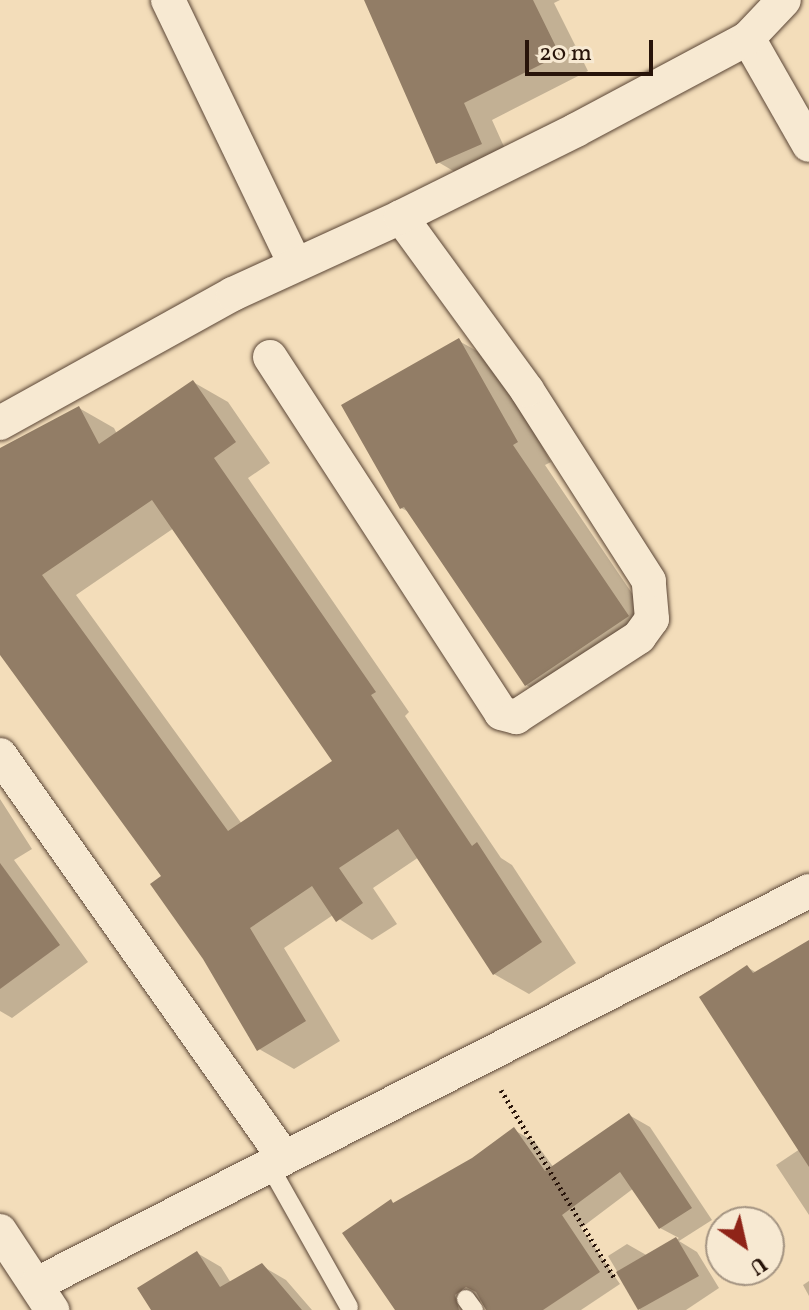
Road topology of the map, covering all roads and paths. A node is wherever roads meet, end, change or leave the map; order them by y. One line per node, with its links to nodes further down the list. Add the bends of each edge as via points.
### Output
1 (168, 0): 6 (street)
2 (784, 0): 3 (street)
3 (748, 38): 4 (street); 5 (street)
4 (809, 145)
5 (401, 217): 6 (street); 7 (street, via 527,390 649,581 652,619 639,637 516,717 501,713)
6 (295, 264): 8 (street)
7 (270, 357)
8 (0, 423)
9 (1, 759): 12 (street)
10 (809, 891): 11 (street)
11 (482, 1059): 12 (street); 14 (path)
12 (276, 1161): 15 (street); 16 (lane)
13 (0, 1231): 15 (street)
14 (615, 1279)
15 (45, 1297)
16 (349, 1307)

